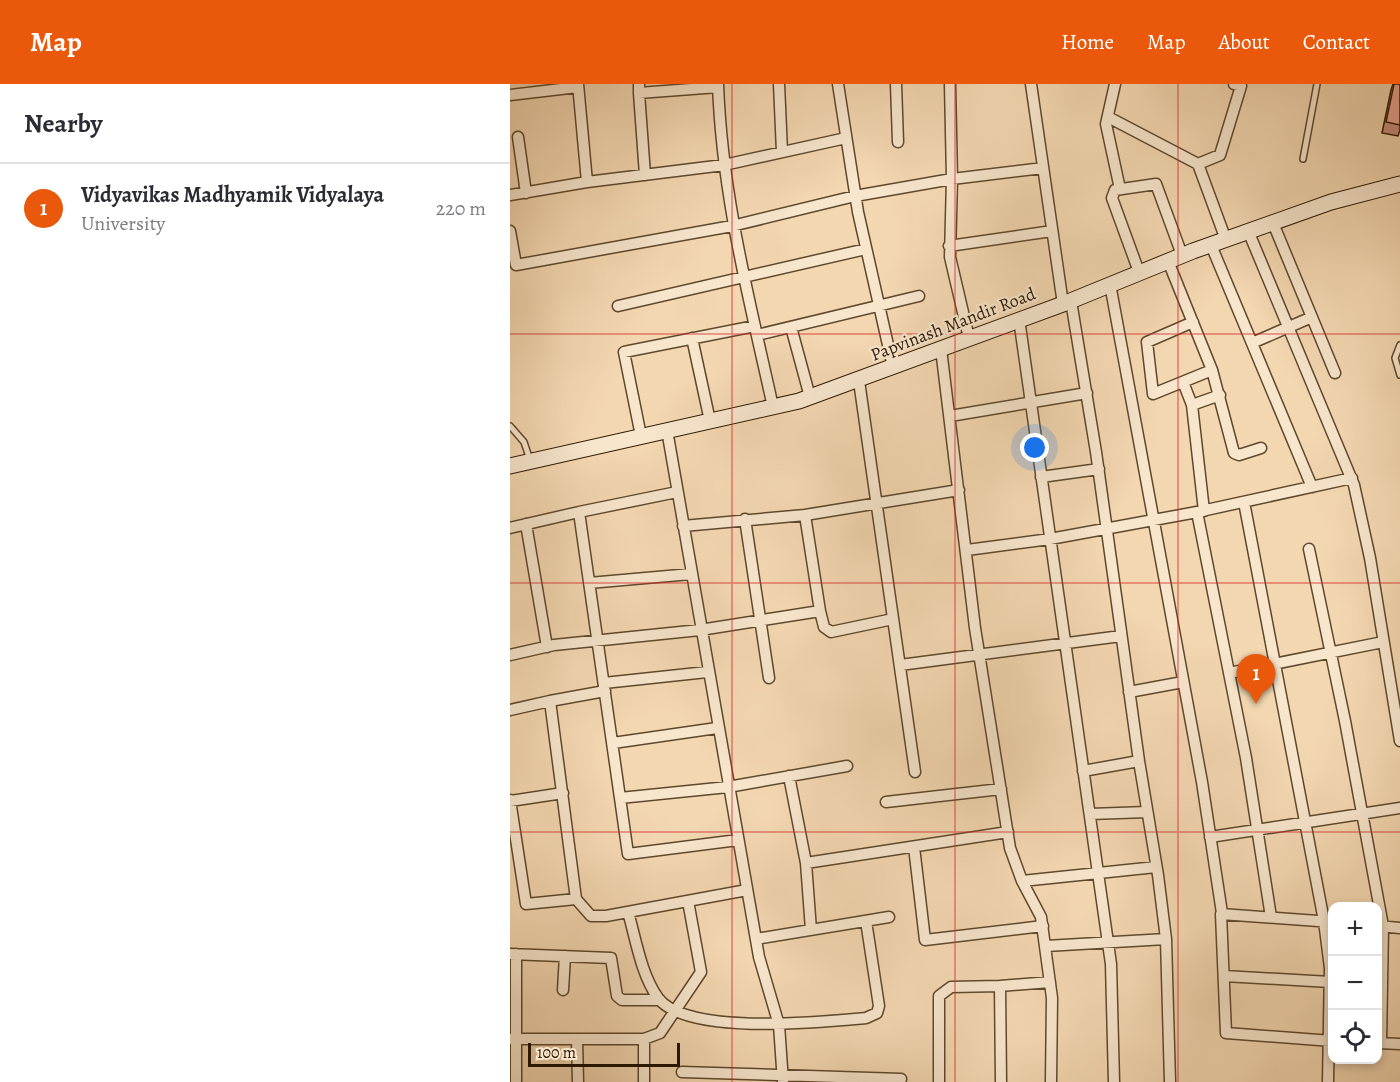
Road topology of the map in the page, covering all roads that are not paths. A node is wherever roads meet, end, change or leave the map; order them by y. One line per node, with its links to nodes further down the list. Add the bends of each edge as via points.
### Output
1 (779, 84): 17 (street)
2 (838, 84): 15 (street)
3 (896, 84): 16 (street)
4 (950, 84): 23 (street)
5 (1031, 84): 21 (street)
6 (1115, 84): 13 (street)
7 (1234, 84): 19 (street, via 1241,86 1220,155)
8 (1317, 84): 18 (lane)
9 (578, 86): 12 (street); 24 (street)
10 (718, 86): 11 (street); 20 (street)
11 (639, 88): 22 (street)
12 (510, 95)
13 (1108, 117): 19 (street); 26 (street, via 1109,148)
14 (518, 137): 27 (street)
15 (846, 138): 17 (street); 29 (street)
16 (898, 142)
17 (782, 152): 20 (street)
18 (1303, 159)
19 (1198, 164): 35 (street)
20 (724, 165): 22 (street); 31 (street)
21 (1043, 168): 23 (street); 33 (street)
22 (645, 175): 24 (street)
23 (952, 179): 29 (street); 36 (street)
24 (587, 182): 27 (street)
25 (1400, 184): 30 (street, Papvinash Mandir Road, via 1331,202)
26 (1120, 189): 38 (street, via 1156,184); 39 (street, via 1115,190 1112,198)
27 (526, 193): 28 (street)
28 (510, 195)
29 (855, 196): 31 (street); 37 (street)
30 (1273, 223): 34 (street, Papvinash Mandir Road); 46 (street)
31 (732, 226): 32 (street, via 516,265); 40 (street)
32 (510, 231)
33 (1052, 231): 36 (street); 43 (street)
34 (1249, 233): 35 (street, Papvinash Mandir Road); 50 (street)
35 (1218, 243): 38 (street, Papvinash Mandir Road); 54 (street)
36 (949, 246): 53 (street)
37 (866, 249): 40 (street); 45 (street)
38 (1175, 258): 39 (street, Papvinash Mandir Road); 48 (street)
39 (1139, 272): 41 (street, Papvinash Mandir Road)
40 (744, 277): 44 (street); 51 (street)
41 (1110, 284): 43 (street, Papvinash Mandir Road); 89 (street)
42 (919, 296): 45 (street)
43 (1067, 302): 47 (street, Papvinash Mandir Road); 63 (street)
44 (618, 306)
45 (879, 307): 49 (street); 57 (street)
46 (1312, 316): 50 (street); 59 (street)
47 (1019, 319): 53 (street, Papvinash Mandir Road); 66 (street)
48 (1192, 322): 58 (street); 62 (street, via 1148,342 1153,394)
49 (791, 327): 51 (street); 65 (street)
50 (1288, 328): 54 (street); 79 (street)
51 (756, 330): 52 (street); 68 (street)
52 (693, 338): 70 (street); 73 (street, via 624,352)
53 (969, 338): 56 (street, Papvinash Mandir Road)
54 (1252, 343): 80 (street)
55 (1400, 345): 60 (lane, via 1395,358)
56 (941, 349): 57 (street, Papvinash Mandir Road); 69 (street)
57 (893, 367): 61 (street, Papvinash Mandir Road)
58 (1212, 370): 62 (street); 64 (street)
59 (1335, 372)
60 (1400, 375)
61 (859, 381): 65 (street, Papvinash Mandir Road); 84 (street)
62 (1183, 381): 67 (street)
63 (1087, 393): 66 (street); 77 (street)
64 (1220, 395): 67 (street); 74 (street, via 1234,453)
65 (810, 397): 68 (street, Papvinash Mandir Road)
66 (1032, 403): 69 (street); 78 (street)
67 (1192, 405): 86 (street)
68 (773, 407): 70 (street, Papvinash Mandir Road)
69 (950, 416): 81 (street)
70 (710, 421): 72 (street, Papvinash Mandir Road)
71 (510, 426): 75 (lane, via 524,442)
72 (667, 430): 73 (street, Papvinash Mandir Road); 82 (street)
73 (641, 436): 75 (street, Papvinash Mandir Road)
74 (1261, 448)
75 (530, 461): 76 (street, Papvinash Mandir Road)
76 (510, 466)
77 (1099, 469): 78 (street); 93 (street)
78 (1041, 477): 94 (street)
79 (1352, 478): 80 (street); 105 (street)
80 (1312, 487): 83 (street)
81 (959, 490): 84 (street); 96 (street)
82 (677, 492): 85 (street); 91 (street)
83 (1244, 502): 86 (street); 111 (street)
84 (877, 504): 87 (street); 101 (street)
85 (579, 512): 90 (street); 98 (street)
86 (1201, 512): 89 (street); 114 (street)
87 (805, 515): 88 (street); 99 (street)
88 (745, 519): 91 (street); 100 (street)
89 (1153, 520): 93 (street); 116 (street)
90 (526, 524): 92 (street); 107 (street)
91 (683, 526): 97 (street)
92 (510, 528)
93 (1107, 528): 94 (street); 103 (street)
94 (1050, 539): 96 (street); 106 (street)
95 (1309, 549): 108 (street)
96 (966, 550): 110 (street)
97 (691, 574): 98 (street); 102 (street)
98 (590, 583): 104 (street)
99 (820, 611): 100 (street); 101 (street, via 824,627 831,632)
100 (760, 619): 102 (street); 115 (street)
101 (893, 619): 112 (street)
102 (700, 630): 104 (street); 113 (street)
103 (1121, 636): 106 (street); 118 (street)
104 (598, 640): 107 (street); 117 (street)
105 (1383, 642): 108 (street); 122 (street)
106 (1064, 644): 110 (street); 126 (street)
107 (547, 647): 109 (street)
108 (1331, 653): 111 (street); 138 (street)
109 (510, 655)
110 (979, 655): 112 (street); 130 (street)
111 (1275, 664): 114 (street); 139 (street)
112 (900, 665): 127 (street)
113 (707, 672): 117 (street); 121 (street)
114 (1229, 673): 140 (street)
115 (769, 678)
116 (1183, 682): 118 (street); 142 (street)
117 (604, 687): 119 (street); 123 (street)
118 (1129, 692): 124 (street)
119 (550, 701): 120 (street); 131 (street)
120 (510, 710)
121 (717, 728): 123 (street); 129 (street)
122 (1400, 741)
123 (612, 743): 132 (street)
124 (1139, 761): 126 (street); 136 (street)
125 (847, 766): 128 (street)
126 (1083, 771): 137 (street)
127 (915, 772)
128 (789, 776): 129 (street); 145 (street)
129 (728, 787): 132 (street); 143 (street)
130 (1001, 789): 134 (street); 141 (street)
131 (563, 794): 133 (street); 150 (street)
132 (620, 798): 143 (street, via 628,854)
133 (510, 801): 150 (street, via 526,904)
134 (886, 802)
135 (1400, 808): 138 (street)
136 (1147, 812): 137 (street); 146 (street)
137 (1090, 814): 147 (street)
138 (1361, 814): 139 (street); 152 (street)
139 (1306, 822): 140 (street); 158 (street)
140 (1257, 830): 142 (street); 156 (street)
141 (1008, 832): 144 (street); 148 (street)
142 (1210, 837): 154 (street)
143 (738, 840): 149 (street)
144 (914, 847): 145 (street); 159 (street, via 925,940)
145 (806, 863): 162 (street)
146 (1156, 867): 147 (street); 164 (street)
147 (1098, 873): 148 (street); 165 (street)
148 (1022, 881): 159 (street)
149 (747, 890): 151 (street); 163 (street)
150 (576, 899): 153 (street, via 591,916)
151 (688, 901): 153 (street); 177 (street, via 701,972)
152 (1376, 902)
153 (628, 912): 175 (street, via 647,976)
154 (1222, 914): 156 (street); 170 (street)
155 (890, 917): 157 (street)
156 (1271, 917): 158 (street)
157 (866, 921): 162 (street); 178 (street, via 877,1013 867,1018)
158 (1328, 922)
159 (1043, 926): 166 (street)
160 (1382, 926): 161 (street)
161 (1400, 928)
162 (811, 930): 163 (street)
163 (756, 939): 178 (street)
164 (1166, 939): 165 (street); 196 (street)
165 (1108, 941): 166 (street); 195 (street)
166 (1046, 946): 171 (street)
167 (513, 954): 168 (street); 179 (street)
168 (564, 956): 174 (street); 175 (street, via 611,958 617,996 622,1000)
169 (1380, 956): 176 (street)
170 (1224, 976): 172 (street); 182 (street, via 1226,1033)
171 (1050, 982): 173 (street); 194 (street)
172 (1328, 982)
173 (1000, 986): 192 (street, via 951,987 939,996); 193 (street)
174 (563, 990)
175 (660, 1000): 177 (street)
176 (1379, 1010)
177 (675, 1012): 178 (street, via 700,1019); 180 (street, via 660,1033)
178 (779, 1025): 187 (street)
179 (513, 1039): 181 (street); 189 (street)
180 (644, 1039): 181 (street); 191 (street)
181 (577, 1040): 190 (street)
182 (1328, 1041)
183 (1382, 1043): 184 (street)
184 (1400, 1044)
185 (1329, 1064): 197 (street)
186 (682, 1072): 187 (street)
187 (783, 1079): 188 (street)
188 (901, 1079)
189 (516, 1082)
190 (578, 1082)
191 (644, 1082)
192 (939, 1082)
193 (1001, 1082)
194 (1051, 1082)
195 (1114, 1082)
196 (1170, 1082)
197 (1328, 1082)

